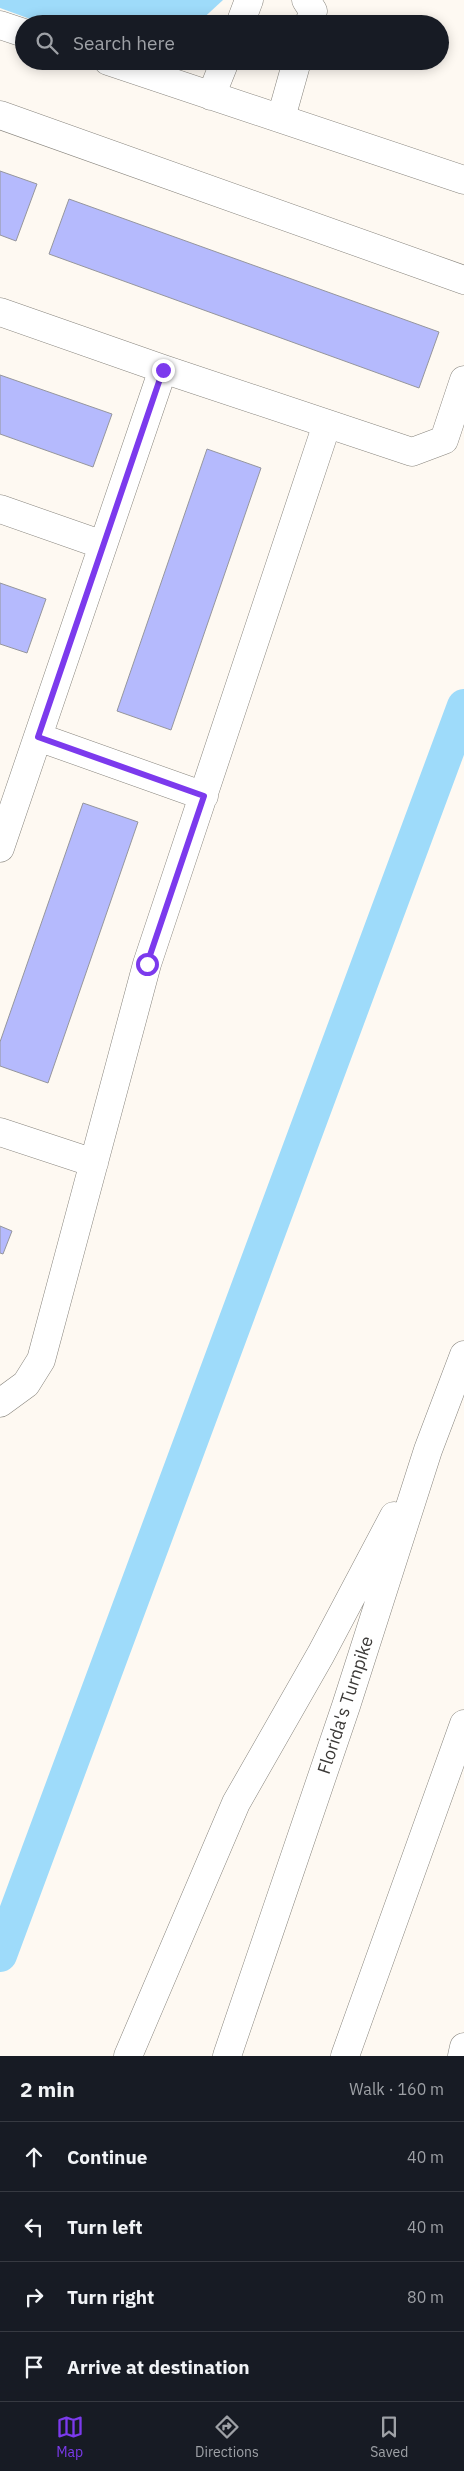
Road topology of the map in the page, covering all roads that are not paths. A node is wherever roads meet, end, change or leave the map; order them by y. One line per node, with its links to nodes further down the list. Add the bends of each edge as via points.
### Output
1 (249, 0): 3 (main road)
2 (306, 0): 4 (main road, via 313,10)
3 (243, 15)
4 (312, 15)
5 (0, 25): 6 (main road)
6 (15, 30)
7 (134, 70): 10 (main road)
8 (221, 70): 10 (main road)
9 (295, 70): 12 (main road)
10 (211, 96): 12 (main road)
11 (0, 115): 14 (main road)
12 (280, 118): 13 (main road)
13 (464, 180)
14 (464, 280)
15 (0, 312): 16 (main road)
16 (163, 370): 18 (main road); 20 (main road)
17 (464, 380): 18 (main road, via 444,440 412,452)
18 (327, 424): 22 (main road)
19 (0, 508): 20 (main road)
20 (103, 545): 21 (main road)
21 (38, 737): 22 (main road); 23 (main road)
22 (204, 796): 25 (main road, via 147,964)
23 (0, 848)
24 (0, 1132): 25 (main road)
25 (94, 1163): 27 (main road, via 41,1360 26,1384)
26 (464, 1355): 28 (main road, Florida's Turnpike)
27 (0, 1403)
28 (428, 1450): 31 (main road, via 321,1654 236,1803); 32 (main road, Florida's Turnpike, via 346,1706)
29 (464, 1724): 33 (main road)
30 (464, 2047): 34 (main road)
31 (128, 2056)
32 (227, 2056)
33 (344, 2056)
34 (462, 2056)

